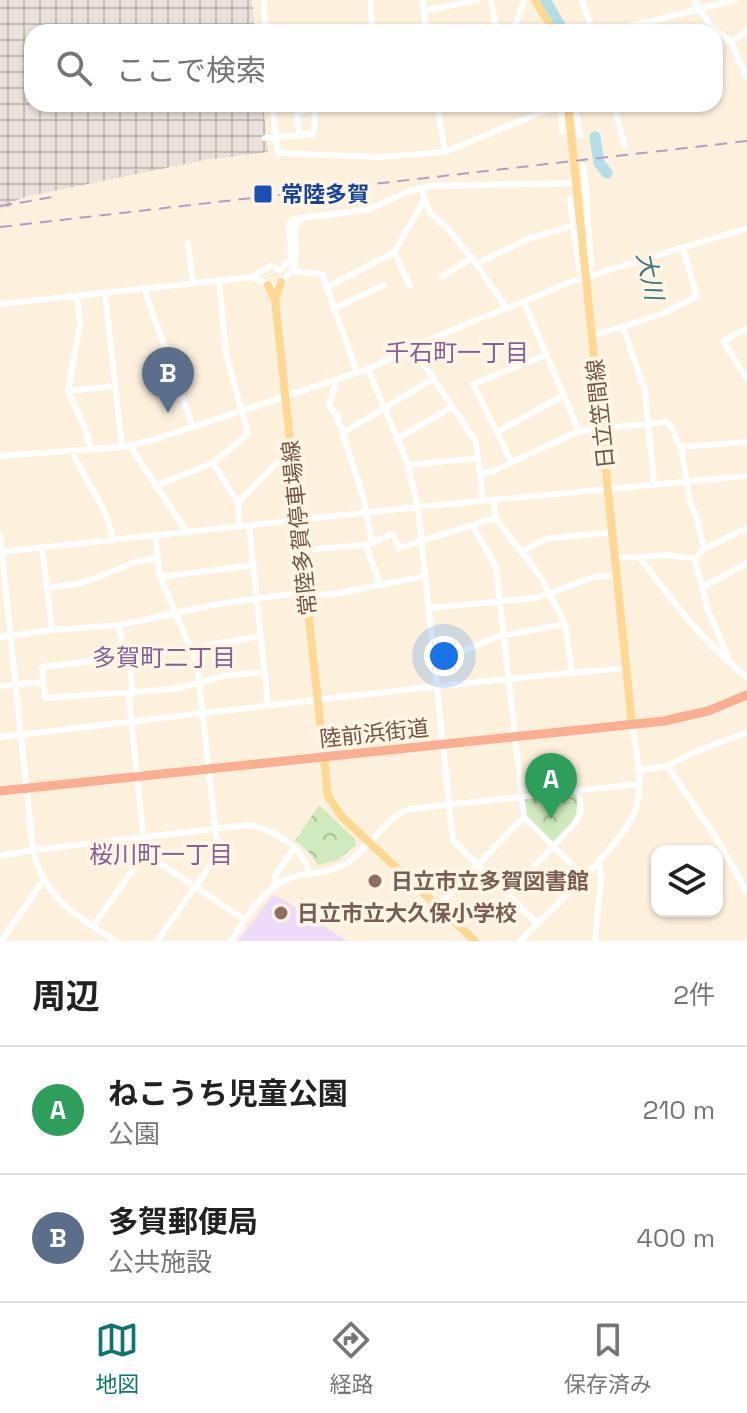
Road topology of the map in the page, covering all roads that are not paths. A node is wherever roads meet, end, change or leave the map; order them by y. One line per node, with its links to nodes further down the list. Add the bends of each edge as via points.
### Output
1 (264, 0): 13 (street)
2 (371, 0): 14 (street)
3 (422, 0): 12 (street)
4 (477, 0): 12 (street)
5 (491, 0): 16 (street)
6 (524, 0): 17 (street)
7 (535, 0): 18 (main road)
8 (582, 0): 19 (street)
9 (694, 0): 11 (street)
10 (735, 0): 11 (street)
11 (700, 10): 20 (street); 21 (street)
12 (424, 11): 15 (street)
13 (265, 24)
14 (372, 24)
15 (426, 24)
16 (495, 24)
17 (516, 24)
18 (549, 24)
19 (590, 24)
20 (641, 24)
21 (710, 24)
22 (747, 31): 24 (street)
23 (723, 38): 24 (street)
24 (731, 42): 25 (street)
25 (747, 77)
26 (273, 112): 40 (street)
27 (302, 112): 38 (street, via 297,114)
28 (314, 112): 38 (street, via 313,135)
29 (438, 112): 43 (street)
30 (534, 112): 36 (street)
31 (542, 112): 36 (street)
32 (561, 112): 37 (street)
33 (569, 112): 45 (main road, 日立笠間線)
34 (576, 112): 39 (street)
35 (615, 112): 42 (street)
36 (535, 115): 43 (street)
37 (562, 131)
38 (303, 135): 40 (street)
39 (580, 136)
40 (275, 137): 41 (street); 43 (street, via 278,153 380,157)
41 (265, 138)
42 (625, 146)
43 (445, 152)
44 (584, 166): 61 (street, via 591,265)
45 (576, 183): 46 (street); 61 (main road, 日立笠間線)
46 (421, 188): 48 (street); 49 (street, via 367,210)
47 (570, 199): 50 (street)
48 (424, 201): 54 (street); 55 (street)
49 (302, 218): 57 (street, via 289,222 291,259); 58 (street, via 295,225 297,257)
50 (574, 225): 55 (street); 61 (street, via 579,269)
51 (747, 228): 53 (street)
52 (188, 243): 64 (street)
53 (682, 247): 61 (street); 77 (street, via 697,296)
54 (394, 252): 67 (street); 68 (street)
55 (474, 261): 60 (street); 76 (street)
56 (265, 269): 57 (street); 59 (street); 65 (street, via 262,277)
57 (280, 270): 63 (street)
58 (291, 271): 63 (street); 68 (street, via 319,272)
59 (252, 277): 62 (street); 65 (street)
60 (441, 277)
61 (586, 277): 73 (street); 79 (main road, 日立笠間線)
62 (219, 281): 64 (street); 95 (street, via 226,354)
63 (281, 281): 65 (street); 72 (main road)
64 (193, 283): 69 (street)
65 (267, 284): 72 (main road)
66 (384, 285): 75 (street)
67 (410, 286)
68 (326, 288): 75 (street)
69 (144, 289): 70 (street); 97 (street)
70 (105, 293): 71 (street); 89 (street)
71 (77, 296): 74 (street); 90 (street, via 80,323)
72 (275, 300): 92 (main road, 常陸多賀停車場線)
73 (524, 302): 76 (street); 81 (street)
74 (0, 304)
75 (333, 309): 85 (street)
76 (507, 309): 80 (street)
77 (623, 327): 79 (street); 96 (street, via 645,391)
78 (747, 329): 83 (street, via 723,341)
79 (592, 336): 98 (main road, 日立笠間線)
80 (413, 348): 84 (street); 87 (street)
81 (546, 355): 91 (street); 100 (street, via 473,384)
82 (747, 357): 83 (street)
83 (737, 363): 88 (street)
84 (368, 369): 85 (street); 94 (street)
85 (357, 372): 86 (street)
86 (338, 379): 92 (street); 101 (street, via 329,406)
87 (433, 379): 93 (street); 94 (street)
88 (747, 379)
89 (115, 386): 90 (street); 104 (street)
90 (68, 391): 106 (street)
91 (563, 396): 99 (street); 100 (street)
92 (286, 397): 95 (street); 108 (main road, 常陸多賀停車場線)
93 (452, 407): 102 (street); 110 (street, via 476,442)
94 (386, 409): 101 (street); 102 (street)
95 (241, 412): 97 (street); 112 (street, via 248,434)
96 (647, 423): 98 (street); 105 (street, via 666,422); 117 (street)
97 (193, 427): 104 (street)
98 (602, 429): 99 (street); 119 (main road, 日立笠間線)
99 (579, 431): 111 (street)
100 (497, 432): 111 (street)
101 (343, 433): 124 (street)
102 (397, 439): 113 (street)
103 (747, 442): 105 (street)
104 (126, 447): 106 (street); 118 (street)
105 (680, 447): 116 (street)
106 (91, 450): 107 (street)
107 (72, 451): 109 (street); 135 (street, via 110,522)
108 (292, 455): 122 (street, via 278,461); 126 (main road, 常陸多賀停車場線)
109 (0, 456)
110 (478, 458): 113 (street); 114 (street)
111 (511, 461): 114 (street)
112 (213, 463): 118 (street); 122 (street)
113 (408, 465): 123 (street)
114 (480, 474): 120 (street)
115 (747, 476): 116 (street)
116 (687, 481): 117 (street); 139 (street)
117 (654, 483): 119 (street)
118 (155, 486): 131 (street)
119 (608, 488): 121 (street); 132 (main road, 日立笠間線)
120 (483, 500): 121 (street); 123 (street)
121 (494, 500): 125 (street)
122 (238, 503): 129 (street)
123 (418, 507): 124 (street); 136 (street)
124 (365, 512): 126 (street); 137 (street)
125 (495, 518): 128 (street); 142 (street)
126 (299, 520): 127 (street); 140 (main road, 常陸多賀停車場線)
127 (249, 525): 129 (street); 148 (street)
128 (473, 526): 136 (street); 158 (street, via 496,567)
129 (239, 527): 131 (street)
130 (747, 528): 139 (street)
131 (187, 532): 134 (street)
132 (613, 532): 142 (street, via 545,539); 145 (main road, 日立笠間線)
133 (0, 535): 141 (street)
134 (155, 535): 135 (street); 144 (street)
135 (113, 539): 138 (street)
136 (422, 541): 137 (street, via 399,548 393,534); 150 (street)
137 (369, 544): 140 (street); 152 (street)
138 (42, 547): 141 (street); 154 (street)
139 (704, 549): 146 (street)
140 (302, 550): 155 (main road, 常陸多賀停車場線)
141 (1, 552): 164 (street)
142 (522, 552): 156 (street)
143 (639, 557): 145 (street); 146 (street); 171 (street)
144 (157, 558): 151 (street); 154 (street, via 82,583)
145 (615, 558): 149 (main road, 日立笠間線)
146 (695, 559): 153 (street)
147 (747, 563): 153 (street)
148 (254, 565): 151 (street); 157 (street)
149 (617, 575): 156 (street, via 594,577); 172 (main road, 日立笠間線)
150 (425, 576): 152 (street); 159 (street)
151 (160, 577): 160 (street)
152 (380, 584): 155 (street)
153 (703, 587): 171 (street)
154 (47, 588): 163 (street)
155 (306, 594): 157 (street); 184 (main road, 常陸多賀停車場線)
156 (551, 594): 158 (street); 161 (street)
157 (257, 597): 160 (street); 165 (street)
158 (500, 601): 159 (street); 166 (street)
159 (429, 608): 169 (street)
160 (176, 614): 162 (street); 168 (street)
161 (565, 624): 166 (street); 174 (street)
162 (119, 625): 163 (street); 170 (street)
163 (52, 630): 164 (street)
164 (11, 635): 167 (street); 179 (street)
165 (261, 636): 168 (street); 173 (street)
166 (504, 636): 169 (street); 176 (street)
167 (0, 637)
168 (191, 647): 170 (street); 177 (street)
169 (434, 657): 181 (street)
170 (126, 658): 178 (street, via 42,667); 182 (street)
171 (731, 664): 175 (street)
172 (626, 668): 174 (street); 188 (main road, 日立笠間線)
173 (264, 672): 177 (street); 185 (street)
174 (572, 673): 176 (street)
175 (747, 677)
176 (509, 678): 181 (street); 191 (street)
177 (201, 681): 182 (street); 186 (street)
178 (43, 682): 179 (street); 182 (street, via 45,698)
179 (16, 684): 180 (street); 190 (street)
180 (0, 686)
181 (437, 686): 184 (street); 193 (street)
182 (133, 693): 187 (street)
183 (747, 695): 188 (highway, 陸前浜街道, via 687,717)
184 (317, 699): 185 (street); 194 (main road, 常陸多賀停車場線)
185 (268, 705): 186 (street)
186 (203, 712): 187 (street); 196 (street)
187 (131, 724): 190 (street); 198 (street)
188 (632, 724): 191 (highway, 陸前浜街道); 197 (street)
189 (747, 732): 195 (street)
190 (21, 735): 192 (street); 200 (street)
191 (514, 736): 193 (highway, 陸前浜街道); 203 (street)
192 (0, 737)
193 (443, 744): 194 (highway, 陸前浜街道); 204 (street)
194 (323, 756): 196 (highway, 陸前浜街道); 208 (main road, via 332,803)
195 (667, 766): 197 (street); 221 (street)
196 (209, 768): 198 (highway, 陸前浜街道); 206 (street)
197 (638, 771): 199 (street)
198 (136, 776): 200 (highway, 陸前浜街道); 207 (street)
199 (639, 784): 201 (street); 214 (street, via 634,816)
200 (27, 788): 202 (highway, 陸前浜街道); 211 (street)
201 (579, 790): 203 (street); 209 (street, via 577,821)
202 (0, 791)
203 (521, 796): 204 (street); 205 (street)
204 (449, 804): 208 (street, via 403,811); 215 (street, via 453,840)
205 (524, 817): 209 (street); 215 (street)
206 (216, 828): 207 (street); 210 (street, via 255,826); 220 (street, via 215,857)
207 (144, 838): 211 (street); 212 (street)
208 (369, 842): 216 (street, via 340,867); 223 (main road)
209 (553, 846): 217 (street); 222 (street)
210 (294, 848): 216 (street); 219 (street, via 275,876)
211 (33, 850): 213 (street); 218 (street)
212 (145, 853): 220 (street); 226 (street)
213 (0, 856)
214 (599, 860): 217 (street); 233 (street)
215 (477, 866): 222 (street); 223 (street)
216 (309, 874): 219 (street)
217 (583, 876): 225 (street)
218 (43, 881): 226 (street, via 58,900); 227 (street)
219 (276, 885): 224 (street)
220 (195, 887): 224 (street); 229 (street)
221 (747, 892)
222 (507, 895): 225 (street)
223 (438, 906): 231 (main road)
224 (245, 920): 230 (street)
225 (537, 923): 232 (street)
226 (93, 926): 228 (street)
227 (2, 940)
228 (115, 941)
229 (157, 941)
230 (231, 941)
231 (475, 941)
232 (520, 941)
233 (595, 941)

